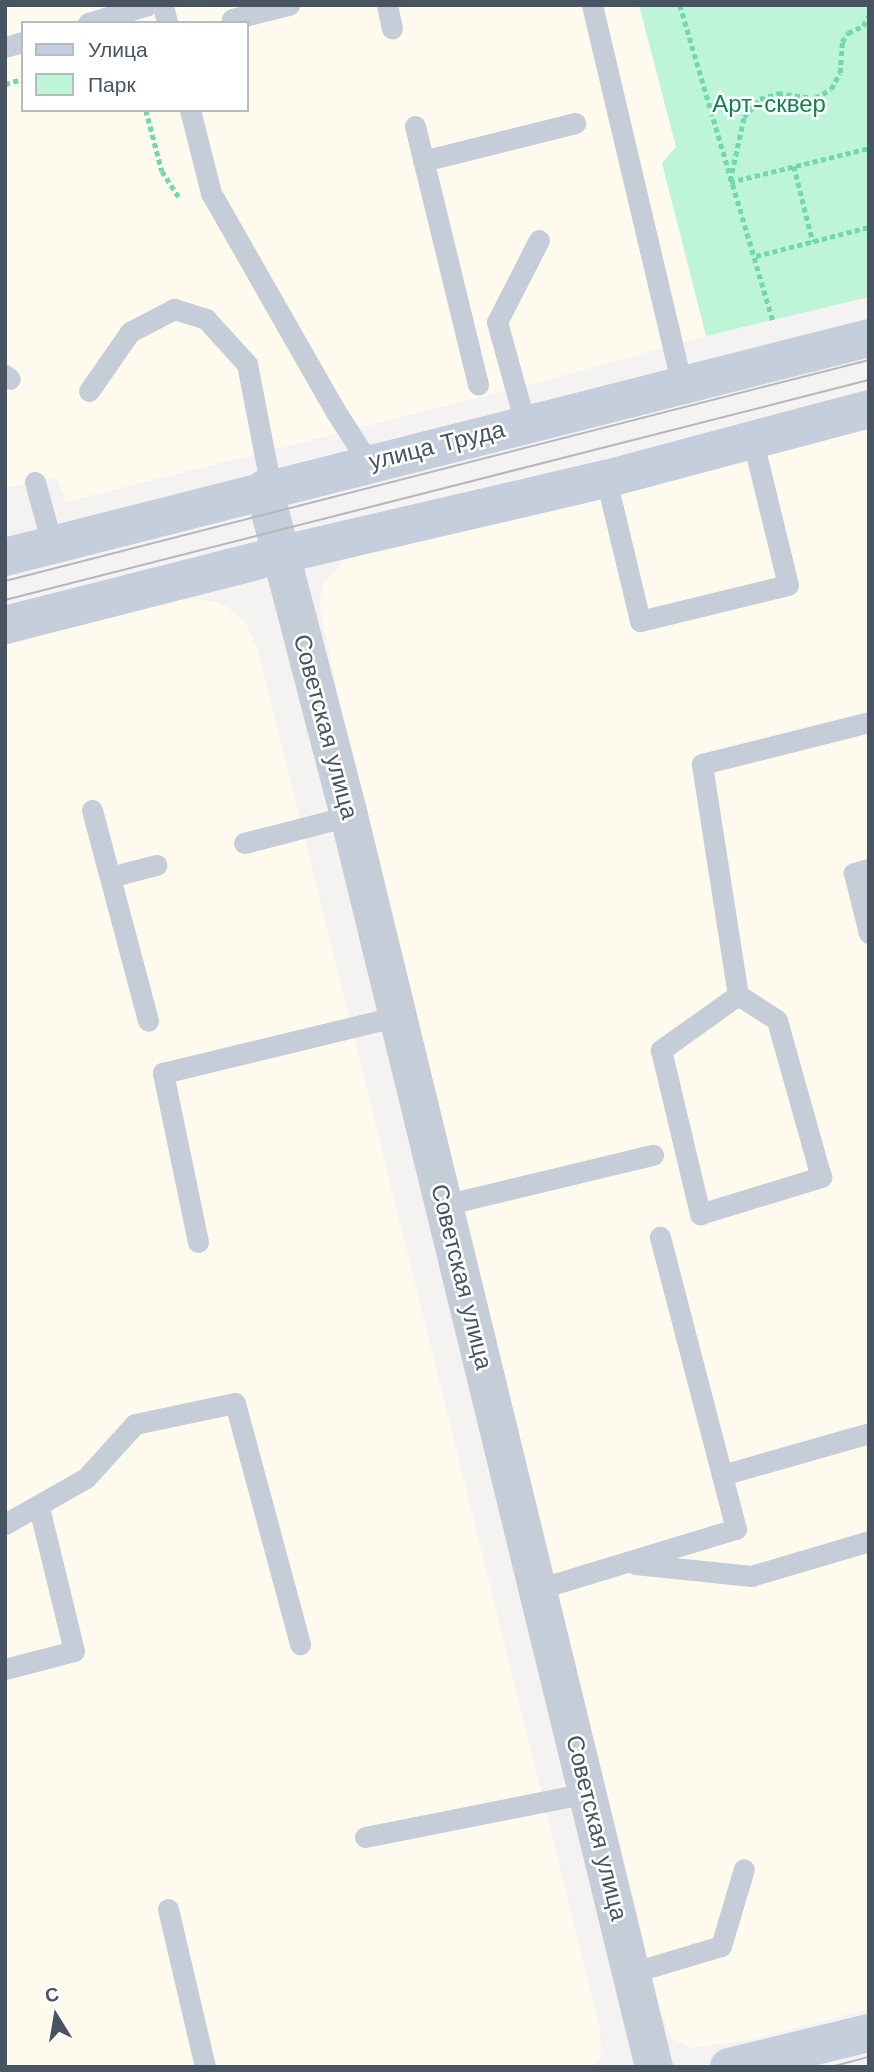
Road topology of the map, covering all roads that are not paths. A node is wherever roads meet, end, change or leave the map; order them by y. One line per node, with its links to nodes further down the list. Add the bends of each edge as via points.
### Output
1 (148, 5): 6 (lane)
2 (289, 5): 5 (lane)
3 (387, 5): 7 (lane)
4 (592, 5): 15 (lane)
5 (232, 19)
6 (95, 21)
7 (392, 27)
8 (191, 112): 20 (lane, via 211,193)
9 (575, 123): 11 (lane)
10 (415, 127): 11 (lane)
11 (423, 161): 14 (lane)
12 (539, 240): 18 (lane, via 497,321)
13 (869, 338): 15 (main road, улица Труда)
14 (478, 384)
15 (682, 386): 18 (main road, улица Труда)
16 (89, 391): 23 (lane, via 130,332 174,309 206,319 247,364)
17 (869, 409): 19 (main road)
18 (525, 423): 20 (main road, улица Труда)
19 (753, 441): 21 (main road); 21 (lane, via 788,585 640,621)
20 (369, 463): 23 (main road, улица Труда)
21 (606, 479): 25 (main road)
22 (36, 482): 24 (lane)
23 (268, 488): 24 (main road, улица Труда); 25 (street, Советская улица)
24 (52, 544): 26 (main road, улица Труда)
25 (279, 555): 27 (main road); 30 (street, Советская улица)
26 (5, 557)
27 (5, 625)
28 (869, 722): 36 (lane, via 702,764)
29 (92, 810): 34 (lane)
30 (349, 816): 31 (lane); 37 (street, Советская улица)
31 (244, 843)
32 (156, 865): 34 (lane)
33 (869, 869): 35 (lane, via 854,873)
34 (110, 877): 38 (lane)
35 (869, 933)
36 (738, 995): 36 (lane, via 661,1050 700,1214 821,1177 777,1020)
37 (398, 1016): 40 (street, Советская улица); 42 (lane, via 163,1073)
38 (148, 1021)
39 (653, 1155): 40 (lane)
40 (444, 1205): 49 (street, Советская улица)
41 (660, 1237): 44 (lane)
42 (198, 1242)
43 (869, 1433): 44 (lane)
44 (722, 1475): 48 (lane, via 736,1529)
45 (39, 1507): 46 (lane); 50 (lane, via 86,1478 135,1424 235,1403); 51 (lane, via 74,1651)
46 (5, 1524)
47 (869, 1541): 48 (lane, via 751,1577)
48 (626, 1563): 49 (lane)
49 (538, 1589): 52 (street, Советская улица)
50 (300, 1644)
51 (5, 1669)
52 (587, 1793): 53 (lane); 56 (street, Советская улица)
53 (365, 1837)
54 (744, 1869): 56 (lane, via 722,1946)
55 (168, 1909): 58 (lane)
56 (631, 1973): 59 (street, Советская улица)
57 (869, 2033): 60 (main road)
58 (205, 2067)
59 (654, 2067)
60 (729, 2067)

